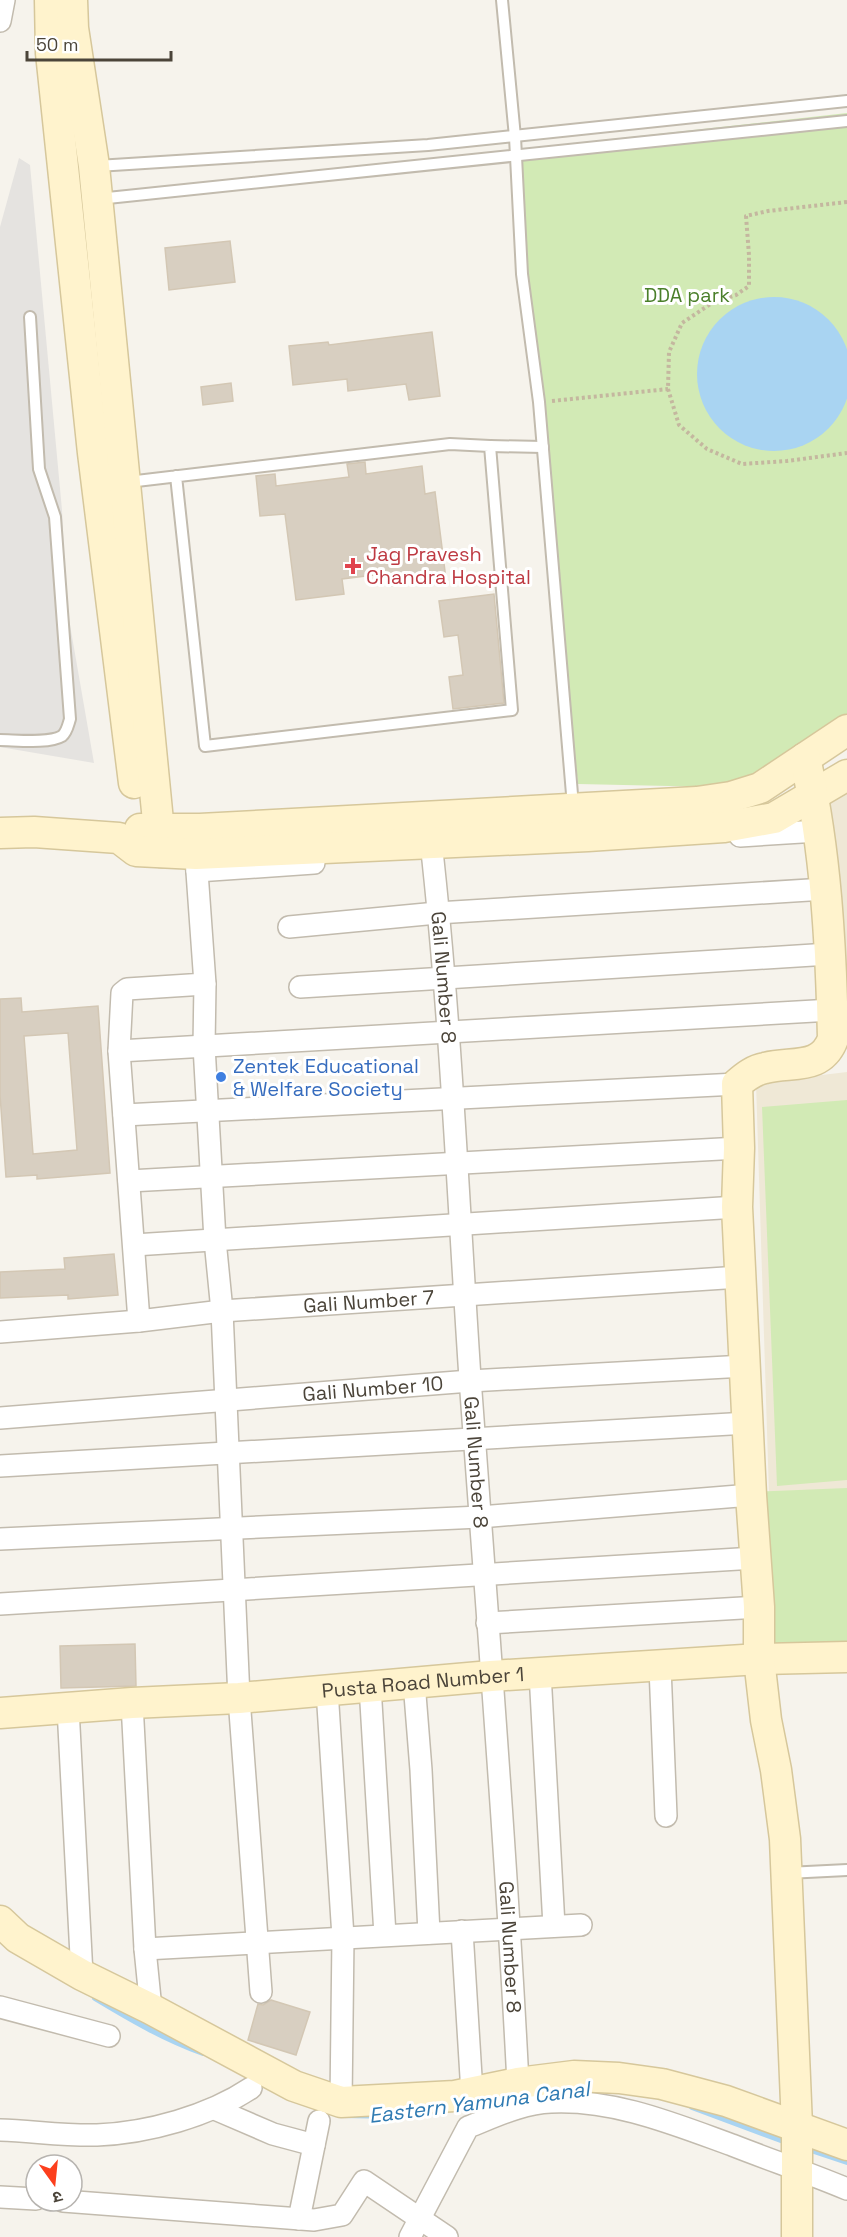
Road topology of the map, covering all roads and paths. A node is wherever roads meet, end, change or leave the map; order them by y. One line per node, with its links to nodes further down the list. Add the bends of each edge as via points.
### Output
1 (4, 0): 5 (street)
2 (50, 0): 10 (street, via 51,53)
3 (72, 0): 10 (street)
4 (502, 0): 8 (lane)
5 (0, 21)
6 (847, 101): 8 (lane)
7 (847, 121): 9 (lane)
8 (515, 137): 9 (lane); 10 (lane)
9 (516, 156): 11 (lane); 15 (lane, via 522,274)
10 (79, 167): 11 (street)
11 (82, 201): 20 (street); 29 (street, via 93,453)
12 (847, 202): 14 (path, via 746,216 748,286 736,295 711,303 682,323 669,352)
13 (30, 317): 22 (lane, via 39,469 55,517 70,719 62,736 49,740)
14 (668, 389): 15 (path); 18 (path, via 679,425 707,449 742,464)
15 (539, 402): 17 (lane)
16 (490, 446): 17 (lane); 19 (lane, via 450,444); 19 (lane, via 512,711 205,746)
17 (543, 447): 26 (lane)
18 (847, 453)
19 (176, 476): 20 (lane)
20 (125, 482): 29 (street)
21 (847, 730): 23 (street)
22 (0, 740)
23 (805, 758): 25 (street); 26 (street, via 760,788 731,797)
24 (845, 780): 25 (street)
25 (813, 795): 26 (street, via 774,818 724,827); 27 (street)
26 (574, 823): 29 (street, via 200,829); 30 (street)
27 (818, 831): 30 (street); 32 (street)
28 (0, 832): 29 (street)
29 (145, 840): 31 (street)
30 (431, 849): 31 (street); 33 (street, Gali Number 8)
31 (197, 862): 37 (street)
32 (825, 889): 33 (street); 35 (street)
33 (437, 913): 34 (street); 36 (street, Gali Number 8)
34 (289, 927)
35 (830, 954): 36 (street); 39 (street)
36 (442, 977): 38 (street); 40 (street, Gali Number 8)
37 (205, 984): 41 (street); 42 (street, via 122,993)
38 (300, 987)
39 (832, 1010): 40 (street); 43 (street, via 833,1039 829,1050 807,1063 748,1074)
40 (448, 1032): 41 (street); 44 (street, Gali Number 8)
41 (204, 1046): 42 (street); 45 (street)
42 (119, 1051): 46 (street)
43 (737, 1084): 44 (street); 47 (street)
44 (452, 1099): 45 (street); 48 (street, Gali Number 8)
45 (209, 1111): 46 (street); 49 (street)
46 (124, 1115): 50 (street)
47 (739, 1148): 48 (street); 51 (street)
48 (456, 1163): 49 (street); 52 (street, Gali Number 8)
49 (212, 1176): 50 (street); 53 (street)
50 (129, 1181): 54 (street)
51 (737, 1207): 52 (street); 55 (street)
52 (459, 1224): 53 (street); 56 (street, Gali Number 8)
53 (215, 1240): 54 (street); 57 (street)
54 (134, 1245): 58 (street)
55 (740, 1277): 56 (street, Gali Number 7); 60 (street)
56 (465, 1295): 57 (street, Gali Number 7); 61 (street, Gali Number 8)
57 (222, 1311): 58 (street, Gali Number 7); 62 (street)
58 (139, 1321): 59 (street, Gali Number 7)
59 (0, 1332)
60 (745, 1366): 61 (street, Gali Number 10); 64 (street)
61 (470, 1381): 62 (street, Gali Number 10); 65 (street, Gali Number 8)
62 (225, 1400): 63 (street, Gali Number 10); 66 (street)
63 (0, 1418)
64 (748, 1423): 65 (street); 68 (street)
65 (475, 1439): 66 (street); 69 (street, Gali Number 8)
66 (228, 1453): 67 (street); 70 (street)
67 (0, 1466)
68 (751, 1495): 69 (street); 72 (street)
69 (480, 1517): 70 (street); 73 (street, Gali Number 8)
70 (231, 1529): 71 (street); 74 (street)
71 (0, 1539)
72 (755, 1558): 73 (street); 76 (street)
73 (484, 1573): 74 (street); 77 (street, Gali Number 8)
74 (233, 1591): 75 (street); 86 (street)
75 (0, 1604)
76 (759, 1607): 77 (street); 79 (street)
77 (487, 1623): 82 (street, Gali Number 8)
78 (847, 1657): 79 (street, Pusta Road Number 1)
79 (759, 1659): 80 (street, Pusta Road Number 1); 92 (street, via 785,1839)
80 (660, 1667): 81 (street, Pusta Road Number 1); 90 (street)
81 (540, 1673): 82 (street, Pusta Road Number 1); 95 (street)
82 (491, 1676): 83 (street, Pusta Road Number 1); 96 (street, Gali Number 8)
83 (414, 1682): 84 (street, Pusta Road Number 1); 98 (street)
84 (370, 1686): 85 (street, Pusta Road Number 1); 99 (street)
85 (327, 1690): 86 (street, Pusta Road Number 1); 100 (street)
86 (239, 1698): 87 (street, Pusta Road Number 1); 101 (street)
87 (132, 1703): 88 (street, Pusta Road Number 1); 102 (street)
88 (68, 1708): 89 (street, Pusta Road Number 1); 103 (street)
89 (0, 1713)
90 (666, 1816)
91 (847, 1870): 92 (lane)
92 (786, 1873): 117 (street)
93 (0, 1922): 103 (street, via 18,1938)
94 (581, 1925): 95 (street)
95 (554, 1926): 96 (street)
96 (510, 1928): 97 (street); 108 (street, Gali Number 8)
97 (462, 1931): 98 (street); 110 (street)
98 (429, 1933): 99 (street)
99 (385, 1935): 100 (street)
100 (343, 1937): 101 (street); 111 (street)
101 (257, 1942): 102 (street); 104 (street)
102 (145, 1949): 106 (street)
103 (82, 1975): 106 (street)
104 (261, 1992)
105 (0, 2007): 107 (street)
106 (151, 2009): 111 (street, via 294,2086)
107 (109, 2036)
108 (518, 2083): 110 (street); 117 (street, via 574,2076 662,2084 726,2101)
109 (251, 2088): 112 (street)
110 (472, 2093): 111 (street)
111 (341, 2102)
112 (215, 2109): 114 (street, via 157,2126 98,2135); 115 (street, via 273,2134)
113 (319, 2121): 115 (street)
114 (0, 2130)
115 (314, 2145): 122 (street)
116 (847, 2145): 117 (street)
117 (797, 2148): 118 (street); 123 (street, via 669,2122 608,2105 550,2102 513,2110 468,2127); 125 (street)
118 (847, 2189)
119 (0, 2197): 120 (street)
120 (24, 2198)
121 (84, 2203): 122 (street)
122 (299, 2219): 123 (street, via 342,2215 364,2181)
123 (415, 2228): 124 (street)
124 (447, 2237)
125 (797, 2237)

